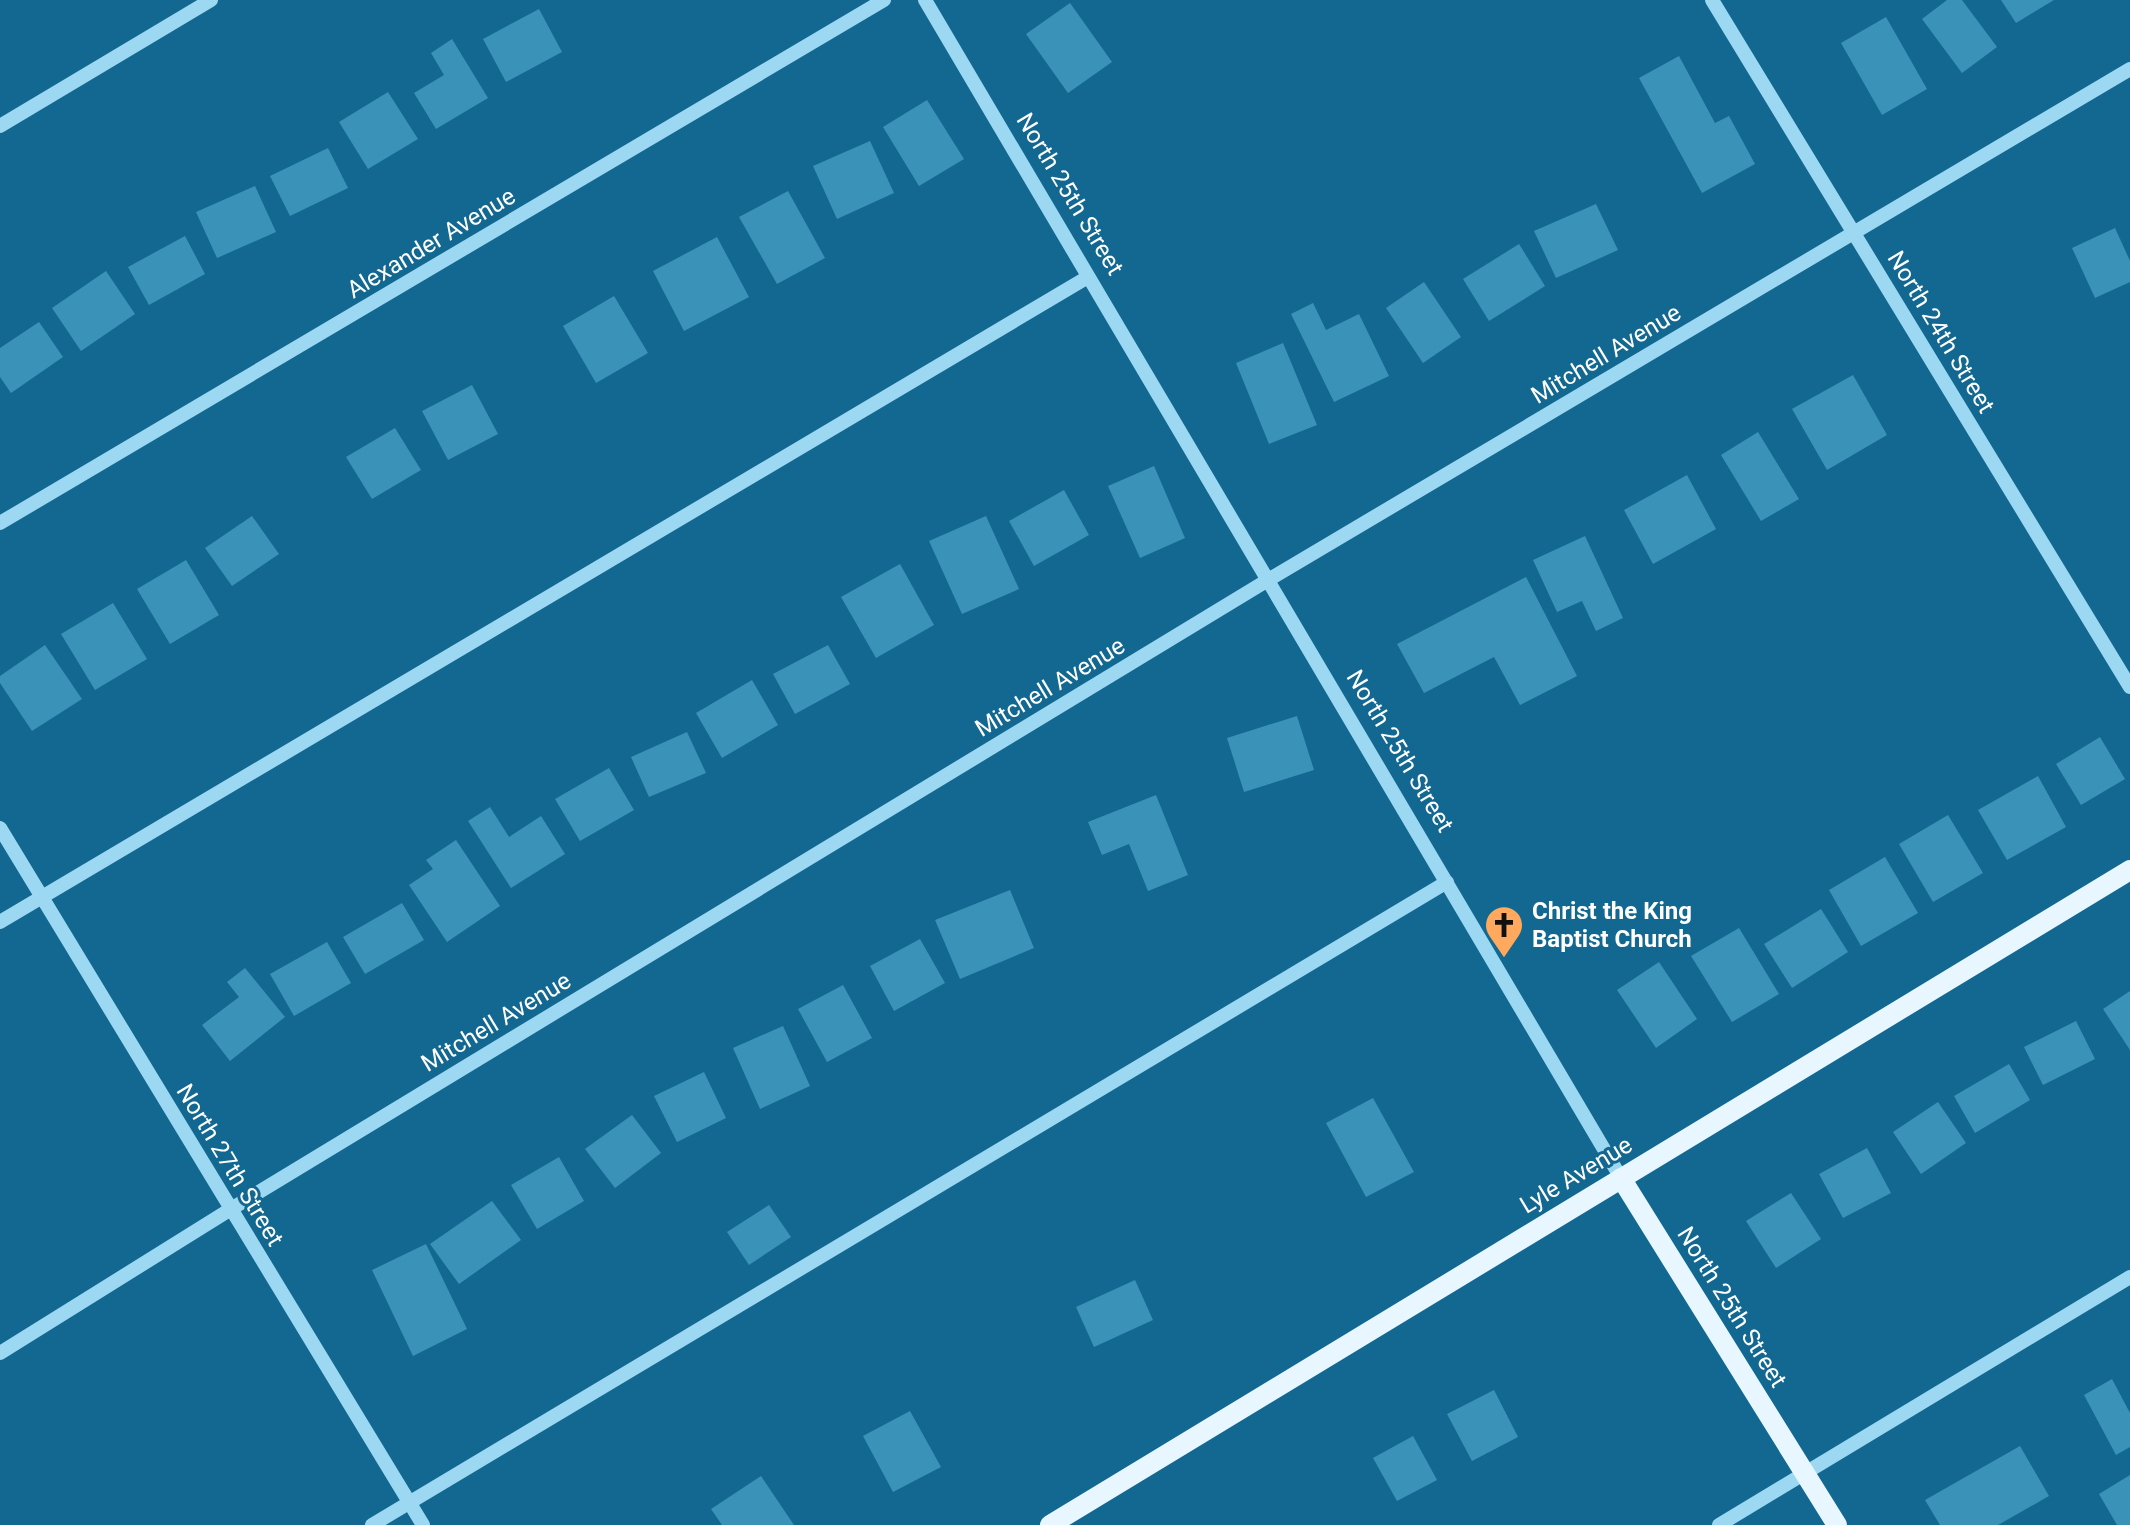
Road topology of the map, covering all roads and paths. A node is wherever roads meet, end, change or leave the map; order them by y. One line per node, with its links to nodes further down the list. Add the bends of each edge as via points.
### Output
1 (211, 0): 6 (street)
2 (884, 0): 9 (street, Alexander Avenue)
3 (925, 0): 8 (street, North 25th Street)
4 (1712, 0): 7 (street, North 24th Street)
5 (2130, 69): 7 (street, Mitchell Avenue)
6 (0, 126)
7 (1855, 232): 10 (street, Mitchell Avenue); 11 (street, North 24th Street)
8 (1088, 277): 10 (street, North 25th Street); 15 (street)
9 (0, 523)
10 (1268, 580): 14 (street, North 25th Street); 18 (street, Mitchell Avenue)
11 (2130, 687)
12 (0, 828): 15 (street, North 27th Street)
13 (2130, 870): 17 (main road, Lyle Avenue)
14 (1447, 882): 17 (street, North 25th Street); 22 (street)
15 (42, 897): 16 (street); 18 (street, North 27th Street)
16 (0, 922)
17 (1621, 1178): 21 (main road, North 25th Street); 25 (main road, Lyle Avenue)
18 (231, 1209): 20 (street, Mitchell Avenue); 22 (street, North 27th Street)
19 (2130, 1277): 21 (street)
20 (0, 1353)
21 (1805, 1474): 26 (street); 27 (main road, North 25th Street)
22 (410, 1503): 23 (street); 24 (street, North 27th Street)
23 (372, 1525)
24 (423, 1525)
25 (1050, 1525)
26 (1719, 1525)
27 (1837, 1525)

